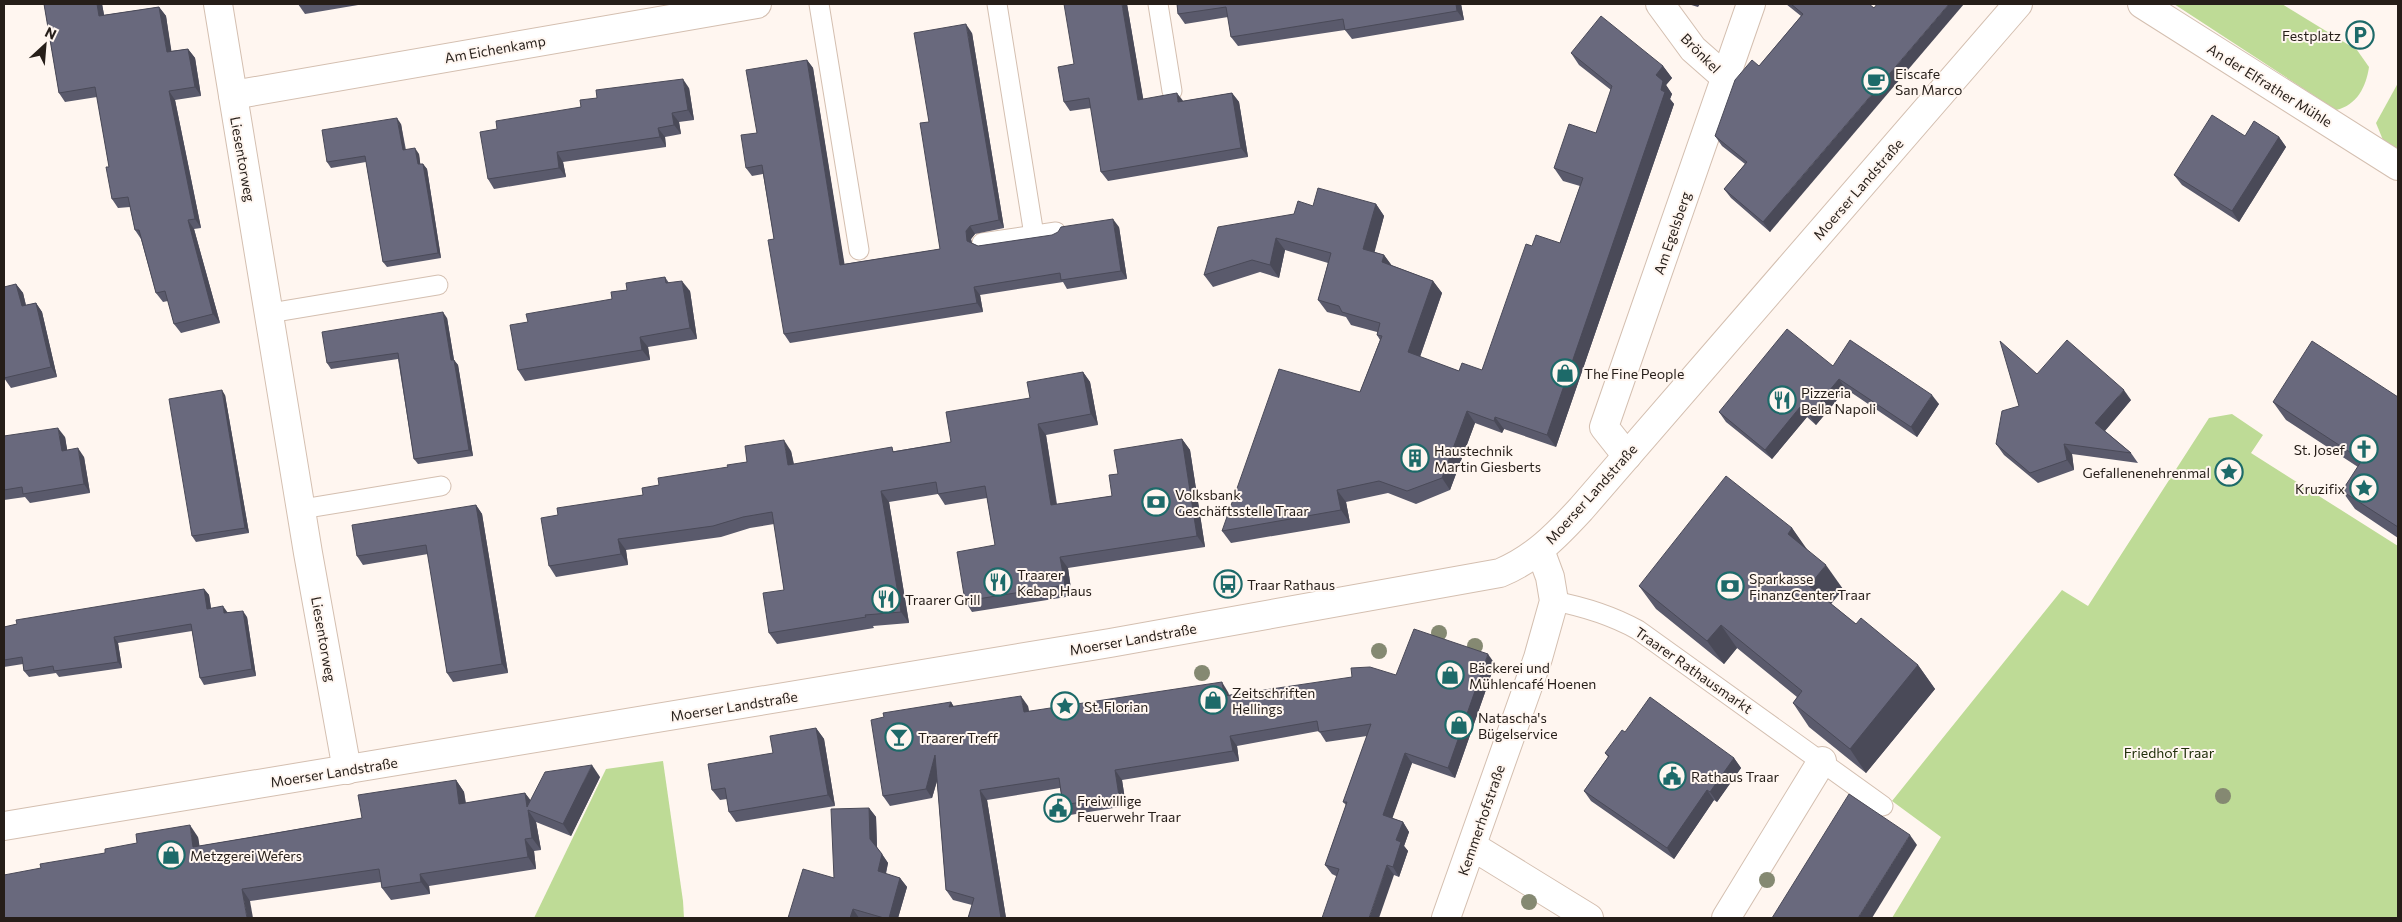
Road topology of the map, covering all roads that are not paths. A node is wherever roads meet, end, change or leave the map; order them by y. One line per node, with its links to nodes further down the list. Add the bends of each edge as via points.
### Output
1 (218, 4): 12 (street, Liesentorweg)
2 (758, 4): 12 (street, Am Eichenkamp)
3 (819, 4): 17 (lane)
4 (997, 4): 15 (lane)
5 (1158, 4): 11 (lane)
6 (1660, 4): 10 (street, Brönkel, via 1693,49)
7 (1752, 4): 10 (street, Am Egelsberg)
8 (2018, 4): 20 (street, Moerser Landstraße)
9 (2142, 4): 13 (street, An der Elfrather Mühle)
10 (1726, 78): 20 (street, Am Egelsberg, via 1604,427)
11 (1172, 91)
12 (233, 95): 19 (street, Liesentorweg)
13 (2398, 166)
14 (1056, 232): 15 (lane)
15 (1034, 235): 16 (lane)
16 (982, 243)
17 (859, 250)
18 (438, 285): 19 (lane)
19 (270, 313): 22 (street, Liesentorweg)
20 (1627, 456): 23 (street, Moerser Landstraße)
21 (441, 486): 22 (lane)
22 (302, 509): 26 (street, Liesentorweg)
23 (1540, 550): 24 (street, Kemmerhofstraße); 26 (street, Moerser Landstraße, via 1519,565 1500,573 1462,582)
24 (1554, 601): 25 (lane, Traarer Rathausmarkt, via 1588,608 1638,630); 29 (street, Kemmerhofstraße, via 1538,658)
25 (1822, 761): 27 (lane, Traarer Rathausmarkt); 32 (street)
26 (347, 770): 28 (street, Moerser Landstraße)
27 (1883, 806)
28 (4, 826)
29 (1472, 846): 30 (street, Kemmerhofstraße); 31 (street)
30 (1446, 918)
31 (1589, 918)
32 (1726, 918)

